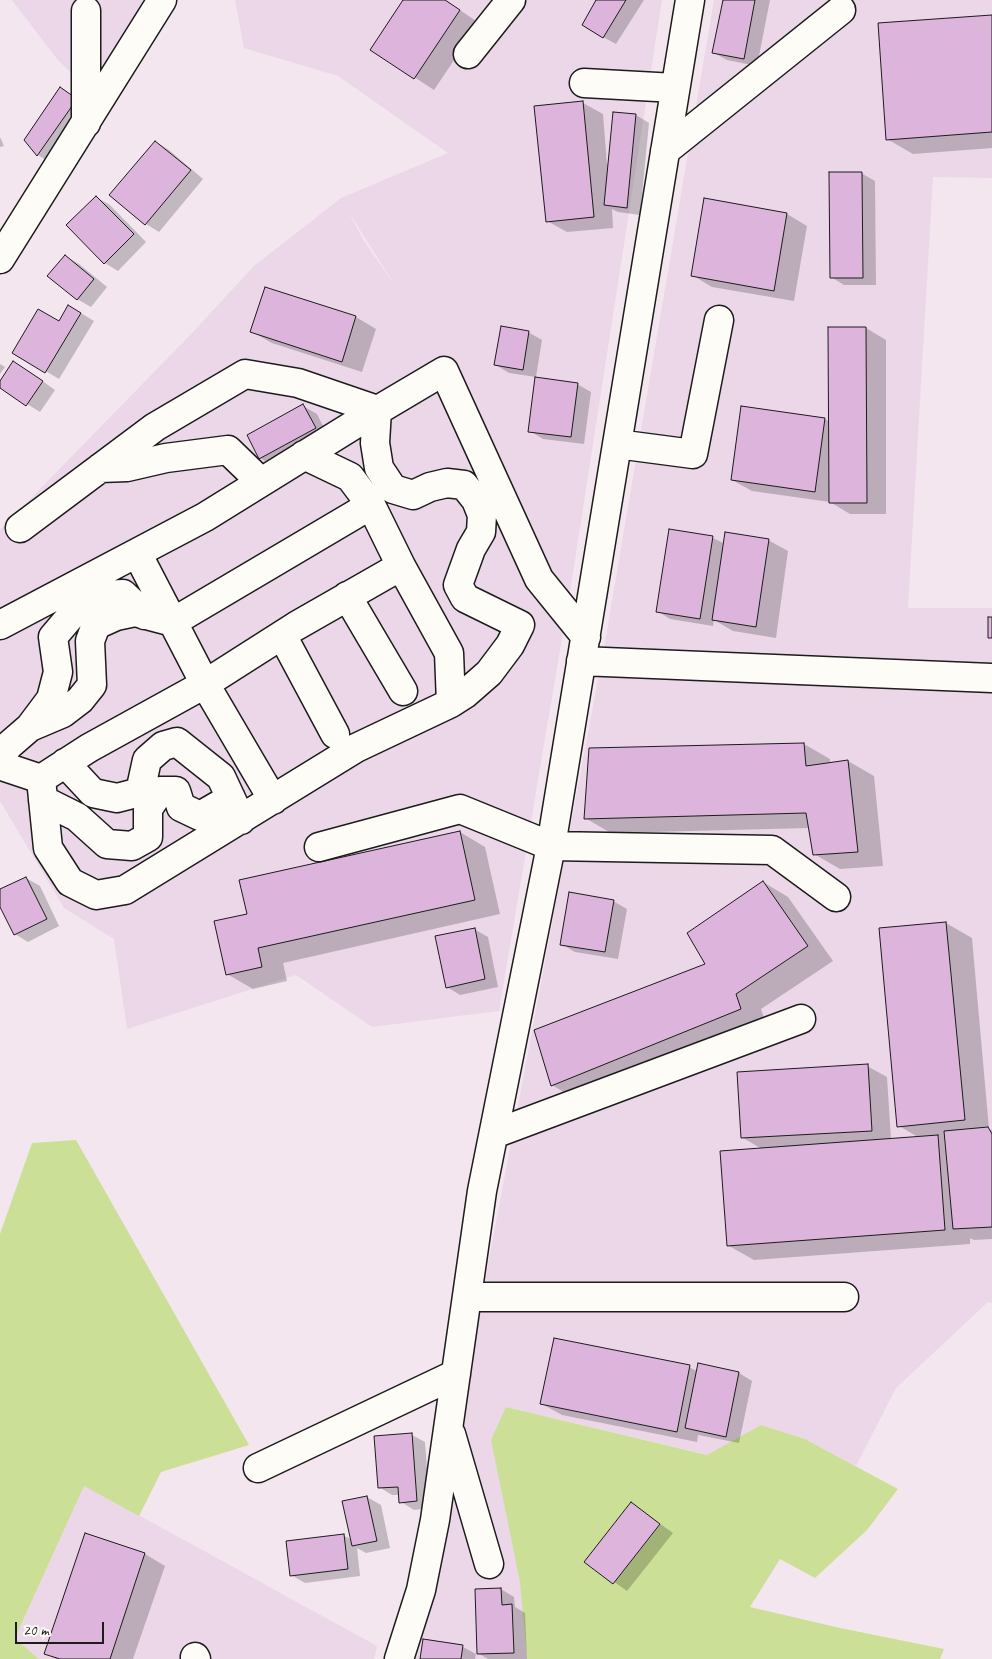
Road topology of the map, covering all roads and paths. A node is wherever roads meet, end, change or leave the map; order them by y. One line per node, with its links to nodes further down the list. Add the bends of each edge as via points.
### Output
1 (162, 0): 9 (street)
2 (511, 0): 6 (street)
3 (690, 0): 8 (street)
4 (841, 10): 10 (street)
5 (86, 11): 9 (street)
6 (468, 54)
7 (584, 83): 8 (street)
8 (675, 88): 10 (street)
9 (86, 123): 11 (street)
10 (665, 151): 14 (street)
11 (0, 259)
12 (719, 320): 14 (street, via 693,454)
13 (377, 410): 15 (street); 16 (street, via 298,383 245,374 155,427); 27 (street, via 444,371 539,578); 31 (street, via 375,443 379,468 393,489 413,495 448,483 464,485 476,500 482,515 481,532 458,585 465,598 520,625 489,673)
14 (617, 444): 27 (street)
15 (304, 455): 17 (street); 18 (street, via 350,477)
16 (100, 468): 17 (street, via 128,467 166,458 228,450); 19 (street)
17 (261, 482): 20 (street, via 205,517)
18 (371, 505): 21 (street); 24 (street)
19 (20, 528)
20 (137, 553): 24 (street); 25 (street)
21 (401, 566): 22 (street); 31 (street, via 448,652)
22 (347, 596): 26 (street); 30 (street)
23 (145, 615): 24 (street); 32 (street, via 135,612 96,625 90,641 92,685 63,713); 32 (street, via 123,594 102,595 81,604 53,637 58,672 51,699)
24 (173, 622): 29 (street)
25 (0, 626)
26 (282, 635): 29 (street); 33 (street)
27 (583, 649): 28 (street); 39 (street)
28 (992, 678)
29 (205, 684): 35 (street); 37 (street)
30 (403, 691)
31 (451, 703): 37 (street, via 356,748)
32 (30, 727): 34 (street, via 8,746)
33 (335, 734)
34 (0, 760): 36 (street, via 4,767)
35 (65, 763): 36 (street); 38 (street, via 93,794 117,798 140,792 147,760 163,746 177,742 221,777)
36 (42, 789): 38 (street, via 107,844 132,846 148,837 148,809 160,791 176,791 181,806 200,816); 38 (street, via 48,848 70,882 96,895 125,890)
37 (273, 800): 38 (street)
38 (236, 809)
39 (551, 846): 40 (street, via 460,810); 41 (street, via 772,850); 43 (street)
40 (319, 847)
41 (836, 897)
42 (801, 1019): 43 (street)
43 (494, 1134): 44 (street)
44 (467, 1296): 45 (street); 46 (street)
45 (844, 1297)
46 (456, 1374): 47 (street); 48 (street)
47 (448, 1425): 49 (street); 50 (street, via 421,1590)
48 (258, 1468)
49 (489, 1564)
50 (399, 1659)

